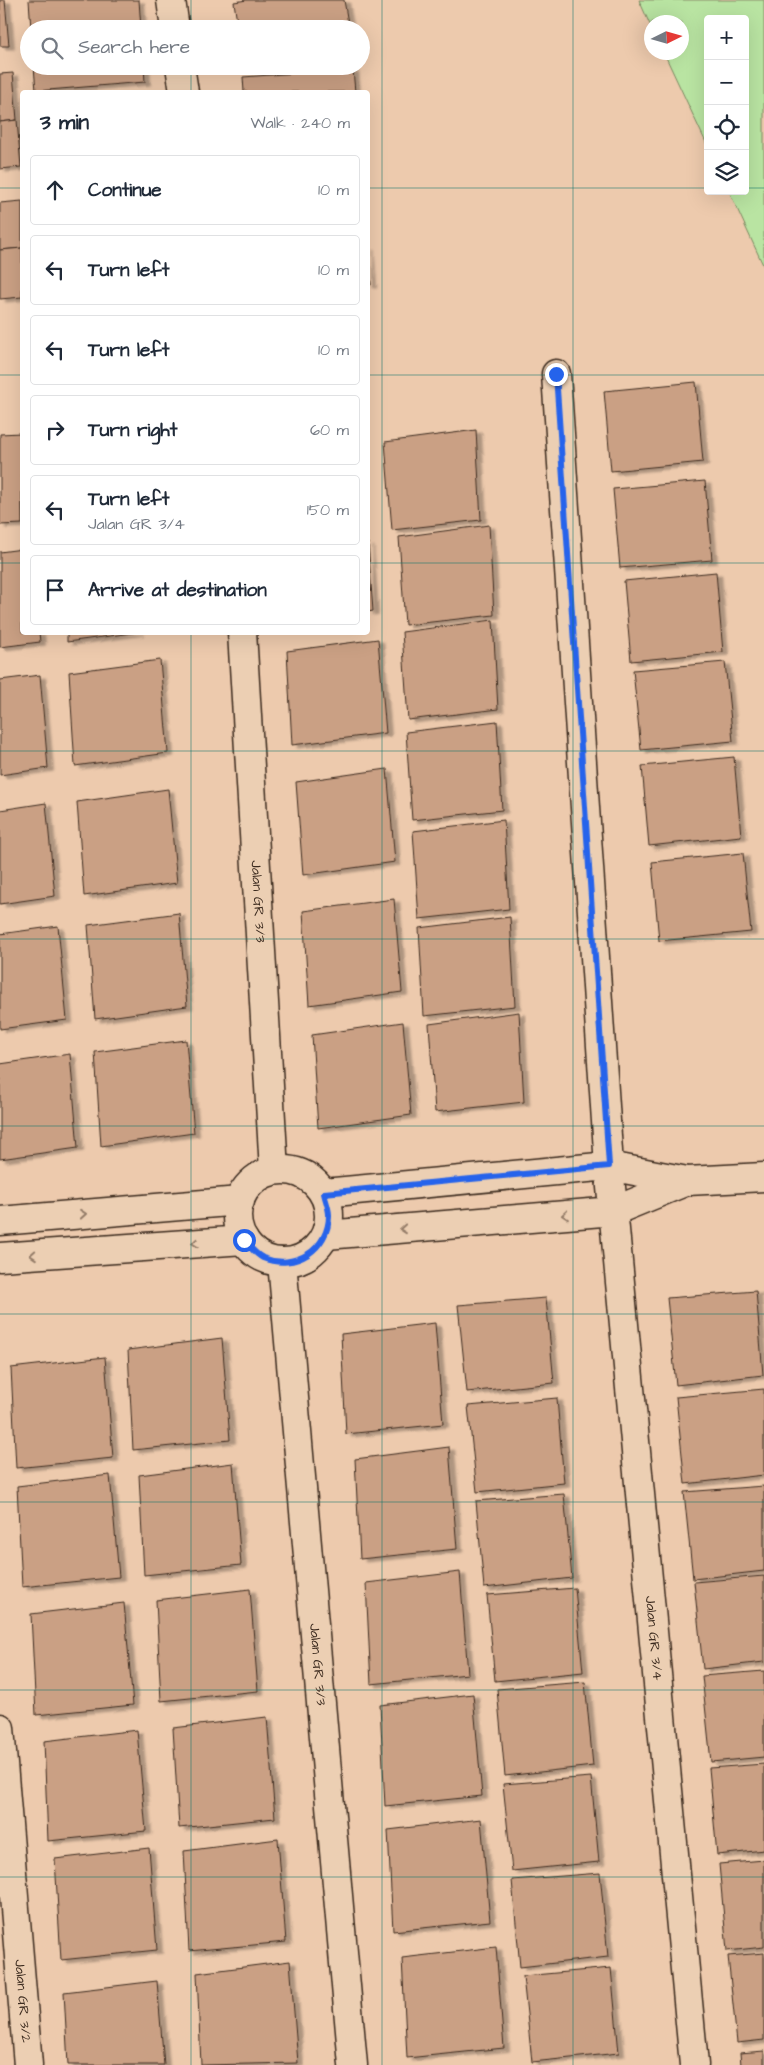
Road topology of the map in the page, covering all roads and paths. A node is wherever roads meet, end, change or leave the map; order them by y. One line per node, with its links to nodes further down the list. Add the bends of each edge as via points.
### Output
1 (172, 0): 2 (street)
2 (174, 20)
3 (181, 75): 4 (street)
4 (184, 90)
5 (556, 374): 7 (street)
6 (242, 635): 8 (street, Jalan GR 3/3)
7 (609, 1166): 10 (street); 11 (street); 13 (street, Jalan GR 3/4)
8 (274, 1170): 11 (street, via 299,1172 313,1180); 12 (street, via 253,1181)
9 (764, 1176): 10 (street)
10 (687, 1181): 13 (street)
11 (324, 1193): 15 (street, via 330,1214)
12 (240, 1200): 14 (street, one-way to 12); 16 (street, via 237,1214)
13 (614, 1211): 15 (street, one-way to 15); 22 (street, Jalan GR 3/4)
14 (0, 1221)
15 (326, 1235): 18 (street, via 308,1255)
16 (244, 1240): 17 (street, one-way to 17); 18 (street, via 263,1258)
17 (0, 1257)
18 (282, 1262): 21 (street, Jalan GR 3/3)
19 (0, 1728): 20 (street, Jalan GR 3/2)
20 (28, 2065)
21 (353, 2065)
22 (694, 2065)

